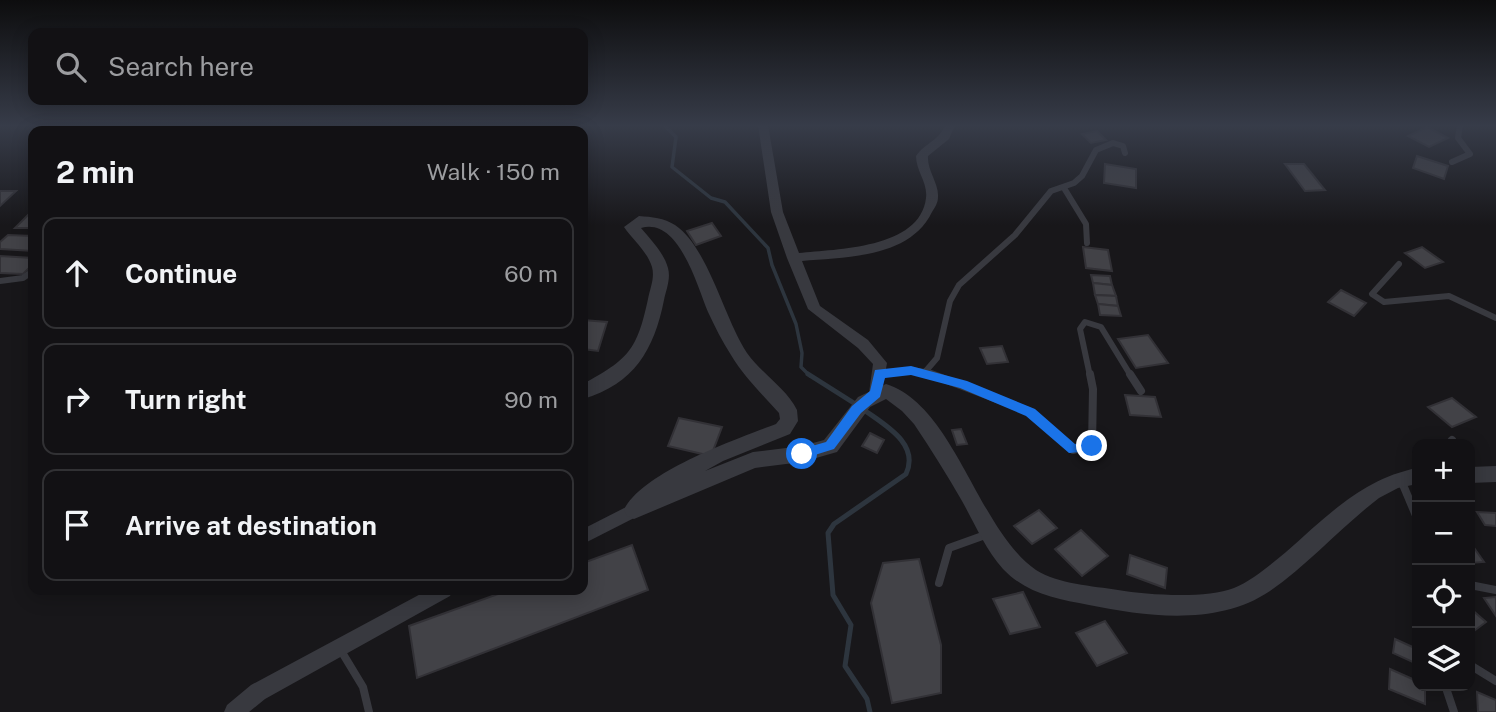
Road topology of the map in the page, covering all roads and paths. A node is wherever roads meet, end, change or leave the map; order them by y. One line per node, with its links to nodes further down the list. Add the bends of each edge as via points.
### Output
1 (769, 158): 8 (street, via 777,212)
2 (922, 158): 8 (street, via 932,186 931,205 903,236 873,248)
3 (1092, 158): 6 (lane, via 1082,176)
4 (1460, 158): 5 (lane)
5 (1452, 162)
6 (1064, 188): 7 (lane, via 1086,224); 13 (lane, via 1051,191 1015,235 959,285 950,301 937,358)
7 (1087, 243)
8 (793, 258): 16 (street, via 815,309 880,363)
9 (1399, 264): 12 (lane, via 1372,294 1384,302 1449,296)
10 (28, 274): 11 (lane)
11 (0, 281)
12 (1496, 318)
13 (925, 373): 15 (lane, via 1031,412 1073,450 1092,446 1093,389 1080,329 1085,322 1101,327); 16 (lane, via 911,370)
14 (588, 390): 21 (street, via 635,360 645,345 662,270 632,228 639,221 662,223 692,252 717,314 747,367 788,411 789,421 783,429 705,461 641,499)
15 (1141, 391)
16 (869, 394): 21 (street, via 830,446 753,460); 22 (street, via 886,391 907,402 971,498)
17 (1496, 474): 18 (street)
18 (1475, 475)
19 (1409, 478): 20 (lane); 22 (street, via 1371,492 1266,582 1238,598 1202,603 1132,604 1061,590 1033,580)
20 (1414, 502)
21 (634, 510): 23 (street)
22 (988, 533): 24 (lane, via 949,548)
23 (588, 534)
24 (939, 583)
25 (1475, 586): 26 (lane)
26 (1496, 590)
27 (435, 595): 28 (street)
28 (340, 649): 32 (street, via 258,692); 33 (lane, via 357,674)
29 (1475, 669): 30 (lane)
30 (1496, 681)
31 (1447, 691): 34 (lane)
32 (234, 712)
33 (369, 712)
34 (1454, 712)

